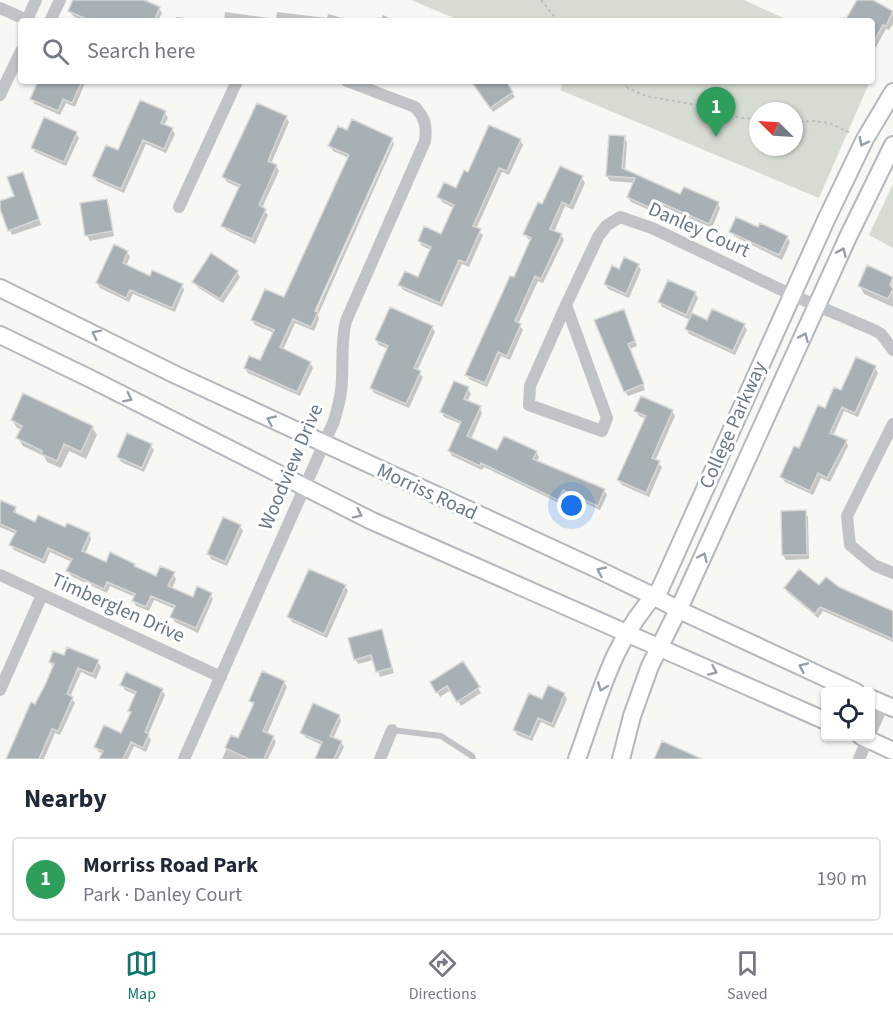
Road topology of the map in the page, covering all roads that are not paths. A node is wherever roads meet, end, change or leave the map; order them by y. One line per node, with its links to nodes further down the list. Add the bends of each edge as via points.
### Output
1 (36, 0): 5 (street)
2 (60, 0): 6 (street)
3 (0, 8): 4 (street)
4 (23, 18)
5 (29, 18)
6 (51, 18)
7 (18, 57): 11 (street)
8 (236, 84): 13 (street)
9 (355, 84): 21 (street, Woodview Drive, via 415,107 427,127 425,141 346,321 340,399)
10 (893, 92): 15 (main road, College Parkway, one-way to 15, via 865,139)
11 (0, 94)
12 (893, 145): 17 (main road, College Parkway, one-way to 12)
13 (179, 207)
14 (0, 288): 21 (main road, Morriss Road, one-way to 14)
15 (792, 295): 16 (street, Danley Court, via 652,228 620,217 598,237); 17 (street); 26 (main road, College Parkway)
16 (566, 305): 16 (street, Danley Court, via 530,386 529,405 602,431 607,418)
17 (818, 305): 19 (street, via 874,330); 27 (main road, College Parkway, one-way to 17)
18 (0, 335): 22 (main road, one-way to 22)
19 (893, 350)
20 (893, 424): 23 (street, via 846,520 849,545 874,565)
21 (324, 445): 22 (street, Woodview Drive); 26 (main road, Morriss Road, one-way to 21)
22 (305, 488): 28 (main road, one-way to 28); 30 (street, Woodview Drive)
23 (893, 573)
24 (0, 575): 25 (street, Timberglen Drive)
25 (42, 595): 30 (street, Timberglen Drive); 32 (street)
26 (654, 596): 27 (main road, Morriss Road); 28 (main road, College Parkway)
27 (679, 610): 29 (main road, College Parkway); 31 (main road, Morriss Road, one-way to 27)
28 (626, 634): 29 (main road); 43 (main road, College Parkway, one-way to 43, via 612,661)
29 (659, 648): 35 (main road, one-way to 35); 44 (main road, College Parkway, via 635,706)
30 (221, 677): 40 (street, Woodview Drive)
31 (845, 687)
32 (0, 690)
33 (882, 703): 34 (street)
34 (875, 718)
35 (821, 719)
36 (392, 729): 41 (street); 42 (lane, via 441,736)
37 (865, 741): 45 (street)
38 (875, 741): 39 (main road)
39 (893, 751)
40 (184, 759)
41 (380, 759)
42 (473, 759)
43 (577, 759)
44 (621, 759)
45 (859, 759)

